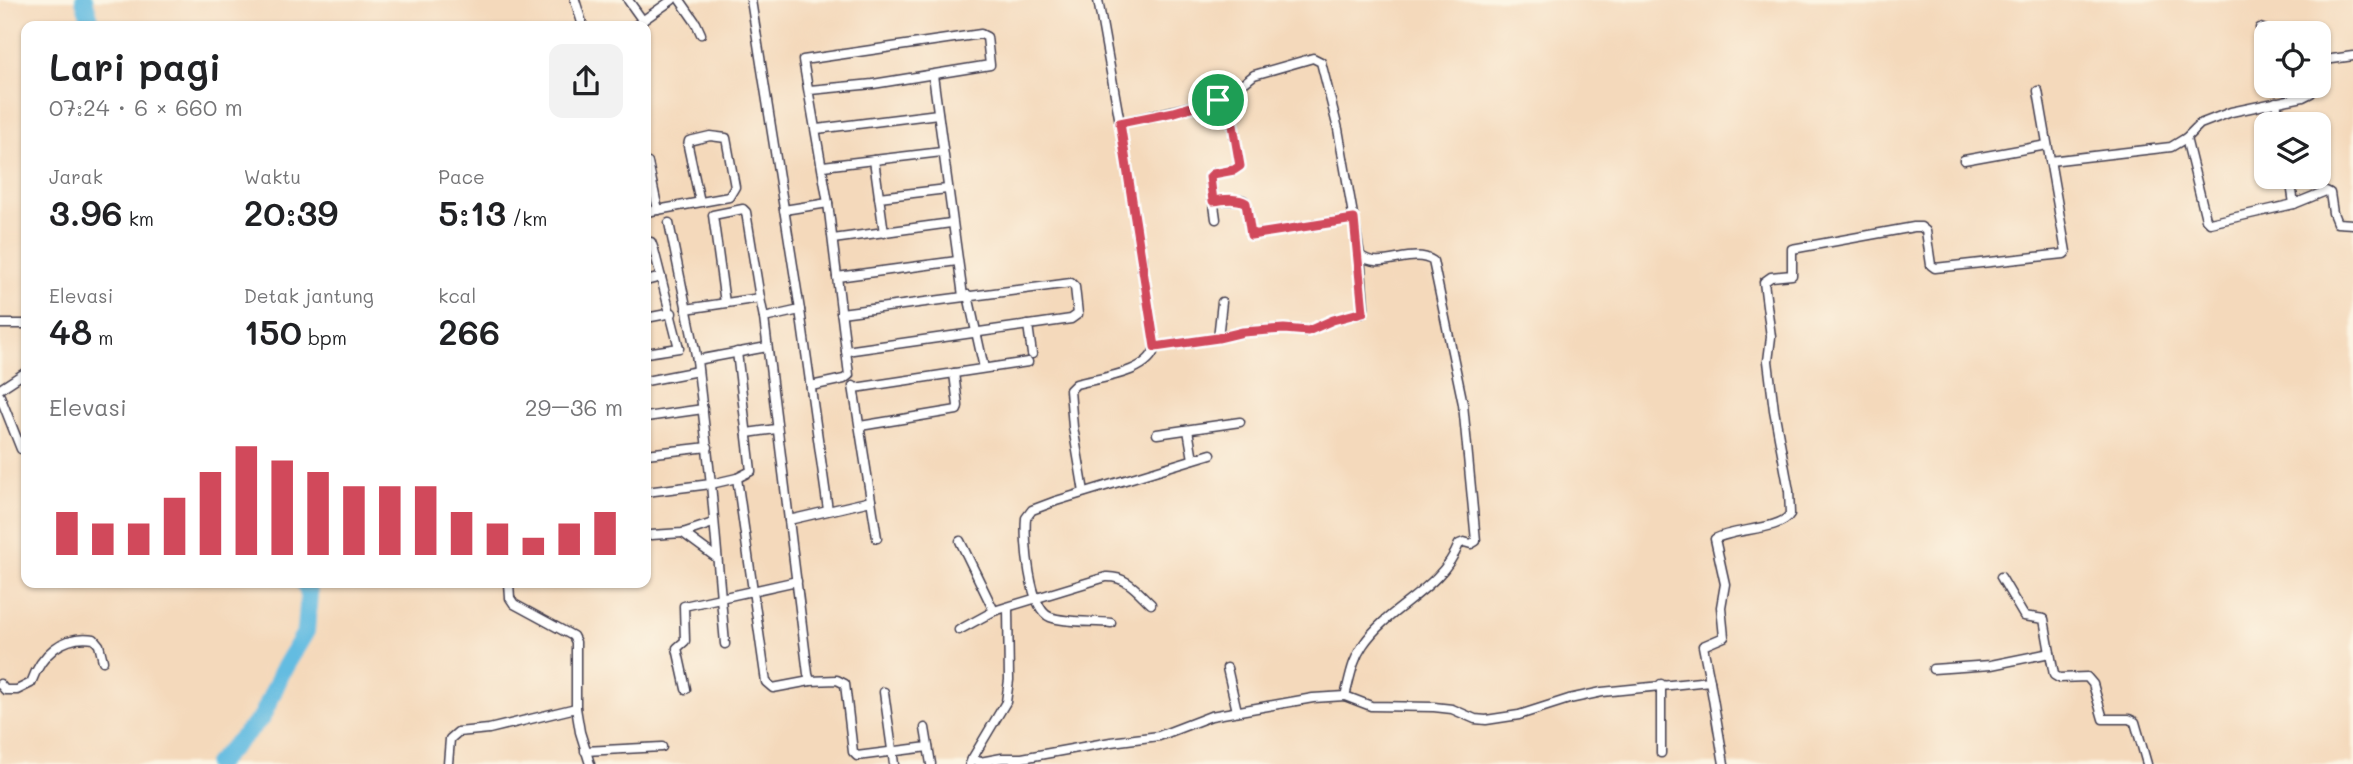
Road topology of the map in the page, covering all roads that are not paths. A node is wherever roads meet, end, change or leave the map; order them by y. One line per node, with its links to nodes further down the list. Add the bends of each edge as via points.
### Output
1 (575, 0): 7 (street)
2 (628, 0): 8 (street)
3 (672, 0): 9 (street)
4 (680, 0): 10 (street)
5 (751, 0): 39 (street)
6 (1098, 0): 21 (street)
7 (581, 21)
8 (638, 21)
9 (642, 21)
10 (701, 34)
11 (2353, 56): 12 (street)
12 (2331, 59)
13 (933, 75): 14 (street); 14 (street, via 990,65 987,37 981,34 803,60); 20 (street)
14 (810, 90): 22 (street)
15 (2038, 91): 24 (street)
16 (1228, 96): 21 (street); 34 (street, via 1240,166 1210,177); 42 (street, via 1254,75 1312,58 1321,62)
17 (2297, 98): 18 (street)
18 (2276, 102): 19 (street); 23 (street, via 2200,124)
19 (2278, 112)
20 (938, 114): 22 (street); 25 (street)
21 (1120, 123): 70 (street)
22 (817, 129): 29 (street)
23 (2186, 138): 28 (street, via 2171,147); 37 (street, via 2207,222)
24 (2047, 145): 26 (street); 28 (street)
25 (942, 152): 27 (street); 31 (street)
26 (1964, 159)
27 (874, 160): 29 (street); 33 (street)
28 (2050, 161): 128 (street, via 2064,254 1935,268 1926,231 1914,227 1797,248 1791,251 1792,275 1765,280 1771,337 1768,360 1790,514 1781,523 1715,539 1726,591 1721,607 1724,637 1703,646)
29 (822, 166): 36 (street)
30 (651, 177): 38 (street)
31 (947, 189): 33 (street); 44 (street)
32 (2292, 189): 37 (street)
33 (879, 197): 46 (street)
34 (1213, 201): 41 (street); 42 (street, via 1243,200 1251,235)
35 (700, 202): 35 (street, via 729,197 735,187 726,138 719,135 689,141); 38 (street)
36 (828, 203): 39 (street); 47 (street)
37 (2294, 204): 45 (street, via 2326,191 2337,223)
38 (658, 209): 40 (street)
39 (785, 210): 59 (street)
40 (651, 211)
41 (1216, 219)
42 (1354, 219): 49 (street)
43 (669, 223): 58 (street)
44 (951, 223): 46 (street); 50 (street)
45 (2353, 224)
46 (884, 233): 47 (street)
47 (832, 239): 52 (street)
48 (651, 243): 51 (street)
49 (1360, 256): 68 (street, via 1363,312 1308,331 1243,332); 133 (street, via 1367,260 1418,256 1433,261 1464,404 1476,541 1459,544 1448,566 1368,638 1353,662)
50 (957, 261): 52 (street); 54 (street)
51 (661, 277): 53 (street); 60 (street)
52 (837, 277): 61 (street)
53 (651, 280)
54 (966, 295): 61 (street); 66 (street, via 1074,285 1076,317); 67 (street)
55 (760, 298): 57 (street); 57 (street, via 743,209 713,215); 63 (street)
56 (1222, 302): 68 (street)
57 (725, 303): 58 (street)
58 (687, 309): 74 (street)
59 (800, 310): 63 (street); 81 (street)
60 (672, 313): 62 (street); 73 (street, via 679,348)
61 (841, 313): 71 (street)
62 (651, 317)
63 (764, 318): 69 (street)
64 (0, 324): 65 (street)
65 (21, 324)
66 (1028, 325): 67 (street); 75 (street, via 1030,358)
67 (975, 332): 71 (street); 75 (street)
68 (1218, 338): 70 (street)
69 (767, 347): 72 (street); 89 (street)
70 (1155, 347): 101 (street, via 1141,367 1076,384 1070,390)
71 (846, 351): 79 (street, via 849,375)
72 (737, 352): 74 (street); 91 (street)
73 (651, 353)
74 (697, 360): 76 (street)
75 (984, 368): 77 (street)
76 (698, 371): 80 (street); 85 (street)
77 (954, 373): 82 (street); 88 (street, via 957,410)
78 (21, 375): 83 (street)
79 (844, 379): 81 (street); 82 (street)
80 (651, 380)
81 (811, 386): 103 (street)
82 (855, 388): 88 (street)
83 (0, 389)
84 (0, 396): 94 (street)
85 (703, 409): 86 (street); 93 (street)
86 (651, 416)
87 (1240, 422): 90 (street)
88 (860, 426): 102 (street)
89 (776, 429): 91 (street); 104 (street)
90 (1188, 430): 92 (street); 97 (street)
91 (747, 433): 98 (street, via 751,471)
92 (1157, 435)
93 (708, 447): 95 (street); 99 (street)
94 (21, 449)
95 (651, 453)
96 (1211, 454): 97 (street)
97 (1193, 459): 101 (street)
98 (737, 478): 99 (street); 114 (street)
99 (711, 484): 100 (street); 105 (street)
100 (651, 491)
101 (1084, 492): 116 (street, via 1032,510 1026,519)
102 (871, 501): 103 (street); 108 (street)
103 (828, 510): 104 (street)
104 (789, 520): 112 (street)
105 (713, 523): 106 (street); 110 (street)
106 (683, 533): 107 (street); 110 (street)
107 (651, 535)
108 (877, 538)
109 (960, 541): 119 (street)
110 (717, 558): 115 (street)
111 (2001, 578): 123 (street, via 2024,616 2045,620)
112 (797, 581): 114 (street); 127 (street)
113 (509, 588): 134 (street, via 514,604 573,636)
114 (753, 591): 115 (street); 127 (street, via 766,682 773,688)
115 (721, 598): 122 (street); 131 (street, via 682,609 685,641 677,648)
116 (1035, 600): 117 (street, via 1091,580 1114,577 1128,582); 118 (street); 120 (street, via 1050,617)
117 (1151, 604)
118 (1008, 608): 119 (street); 142 (street, via 1006,702)
119 (994, 611): 121 (street)
120 (1111, 623)
121 (959, 630)
122 (725, 644)
123 (2050, 653): 126 (street, via 1991,665); 148 (street, via 2057,677 2091,680 2103,719 2135,722)
124 (103, 661): 129 (street, via 99,645 85,638 48,652 31,683 10,691)
125 (1227, 668): 135 (street)
126 (1933, 669)
127 (810, 681): 140 (street, via 845,684 857,756)
128 (1710, 681): 130 (street); 147 (street)
129 (0, 684)
130 (1661, 684): 133 (street, via 1602,692 1486,720 1452,709 1371,706); 141 (street)
131 (686, 689)
132 (884, 692): 140 (street)
133 (1345, 696): 135 (street)
134 (576, 708): 139 (street); 143 (street, via 458,732 450,739)
135 (1237, 712): 142 (street, via 1200,719 1159,736 1022,758)
136 (925, 728): 138 (street)
137 (662, 747): 139 (street)
138 (928, 747): 140 (street); 146 (street)
139 (585, 751): 144 (street)
140 (892, 753): 145 (street)
141 (1661, 753)
142 (971, 761)
143 (448, 764)
144 (590, 764)
145 (894, 764)
146 (931, 764)
147 (1724, 764)
148 (2147, 764)

